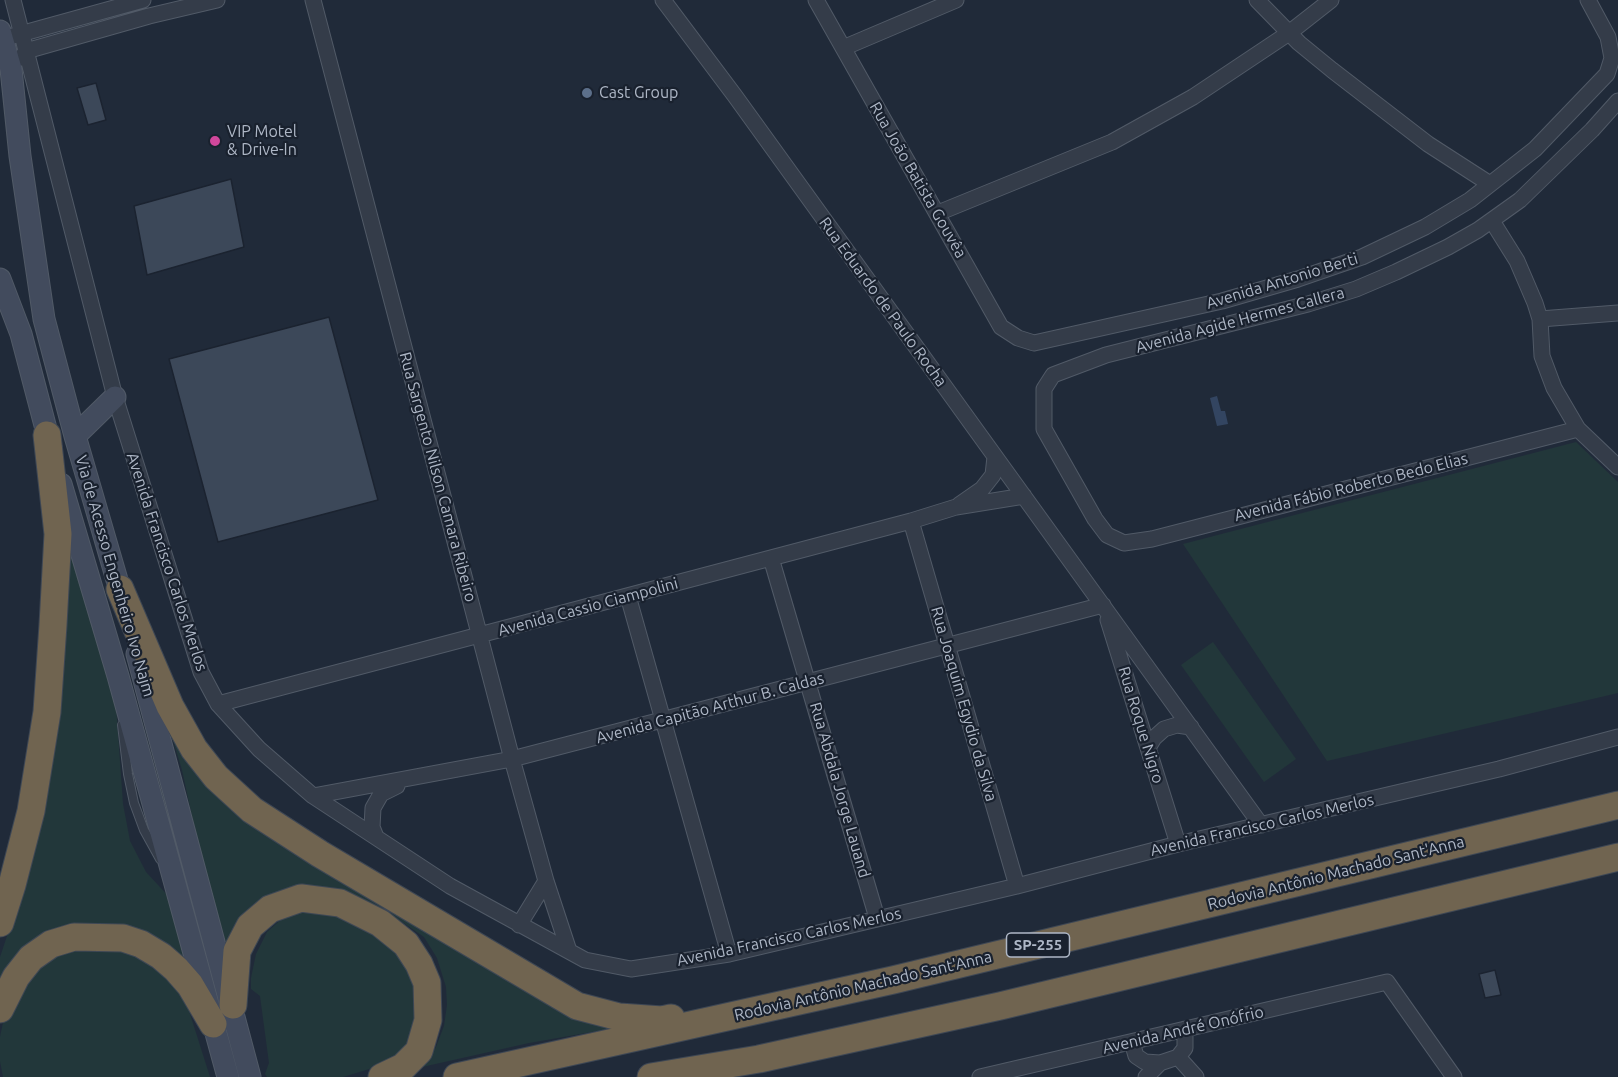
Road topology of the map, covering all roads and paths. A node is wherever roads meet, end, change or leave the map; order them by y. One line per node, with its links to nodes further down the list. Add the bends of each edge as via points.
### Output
1 (13, 0): 13 (street, Avenida Francisco Carlos Merlos)
2 (143, 0): 11 (street); 13 (street)
3 (217, 0): 11 (street)
4 (313, 0): 39 (street, Rua Sargento Nilson Camara Ribeiro)
5 (663, 0): 29 (street, Rua Eduardo de Paulo Rocha)
6 (816, 0): 14 (street, Rua João Batista Gouvêa)
7 (956, 0): 14 (street)
8 (1257, 0): 12 (street)
9 (1331, 0): 12 (street)
10 (1588, 0): 18 (street, Avenida Antonio Berti, via 1608,38 1612,58 1607,74 1535,149)
11 (149, 16): 15 (street)
12 (1289, 33): 18 (street, via 1428,144); 19 (street, via 1193,97 1112,142)
13 (8, 35): 15 (street, Avenida Francisco Carlos Merlos); 16 (main road, Via de Acesso Engenheiro Ivo Najm)
14 (843, 48): 19 (street, Rua João Batista Gouvêa)
15 (26, 51): 16 (street); 25 (street, Avenida Francisco Carlos Merlos)
16 (5, 76): 28 (main road, Via de Acesso Engenheiro Ivo Najm, via 44,319)
17 (1618, 101): 20 (street, Avenida Agide Hermes Callera, via 1520,200)
18 (1490, 184): 24 (street, Avenida Antonio Berti, via 1425,227 1362,257 1222,301)
19 (938, 213): 24 (street, Rua João Batista Gouvêa, via 1001,327)
20 (1492, 221): 23 (street, via 1517,261); 34 (street, Avenida Agide Hermes Callera, via 1407,267 1356,289 1244,322 1106,355 1053,375 1044,389 1044,429 1095,519 1107,535)
21 (0, 279): 27 (main road, Via de Acesso Engenheiro Ivo Najm, via 21,334)
22 (1618, 313): 23 (street)
23 (1540, 319): 26 (street, via 1542,356 1554,388)
24 (1034, 343)
25 (115, 397): 28 (main road); 42 (street, Avenida Francisco Carlos Merlos, via 201,672)
26 (1578, 429): 30 (street); 34 (street, Avenida Fábio Roberto Bedo Elias)
27 (47, 435): 58 (highway, via 58,534 46,712 32,811); 66 (main road, Via de Acesso Engenheiro Ivo Najm)
28 (75, 436): 36 (main road, Via de Acesso Engenheiro Ivo Najm)
29 (994, 457): 31 (street, Rua Eduardo de Paulo Rocha); 32 (street, via 993,475 982,489)
30 (1618, 467)
31 (1024, 496): 32 (street); 38 (street, Rua Eduardo de Paulo Rocha)
32 (956, 507): 33 (street, Avenida Cassio Ciampolini)
33 (911, 521): 35 (street, Avenida Cassio Ciampolini); 40 (street, Rua Joaquim Egydio da Silva)
34 (1124, 543)
35 (771, 558): 37 (street, Avenida Cassio Ciampolini); 41 (street, Rua Abdala Jorge Lauand)
36 (120, 589): 62 (highway, via 170,706 194,750 252,810 320,854 577,1005 619,1017 662,1020); 63 (main road, Via de Acesso Engenheiro Ivo Najm)
37 (628, 596): 39 (street, Avenida Cassio Ciampolini); 43 (street)
38 (1103, 605): 40 (street, Avenida Capitão Arthur B. Caldas); 44 (street, Rua Eduardo de Paulo Rocha); 46 (street, Rua Roque Nigro)
39 (479, 635): 42 (street, Avenida Cassio Ciampolini); 47 (street, Rua Sargento Nilson Camara Ribeiro)
40 (947, 646): 41 (street, Avenida Capitão Arthur B. Caldas); 56 (street, Rua Joaquim Egydio da Silva)
41 (808, 682): 43 (street, Avenida Capitão Arthur B. Caldas); 57 (street, Rua Abdala Jorge Lauand)
42 (218, 704): 49 (street, Avenida Francisco Carlos Merlos, via 259,749)
43 (663, 720): 47 (street, Avenida Capitão Arthur B. Caldas); 61 (street)
44 (1191, 727): 46 (street, via 1177,725 1164,729); 51 (street, Rua Eduardo de Paulo Rocha)
45 (1618, 737): 51 (street, Avenida Francisco Carlos Merlos)
46 (1148, 748): 53 (street, Rua Roque Nigro)
47 (512, 759): 48 (street, Avenida Capitão Arthur B. Caldas); 55 (street, Rua Sargento Nilson Camara Ribeiro)
48 (410, 779): 49 (street, Avenida Capitão Arthur B. Caldas); 52 (street, via 376,800 371,817)
49 (313, 796): 52 (street, Avenida Francisco Carlos Merlos)
50 (1618, 805): 62 (highway, Rodovia Antônio Machado Sant'Anna / SP-255)
51 (1261, 825): 53 (street, Avenida Francisco Carlos Merlos)
52 (376, 837): 59 (street, Avenida Francisco Carlos Merlos)
53 (1178, 844): 56 (street, Avenida Francisco Carlos Merlos)
54 (1618, 857): 64 (highway)
55 (546, 881): 59 (street); 60 (street, Rua Sargento Nilson Camara Ribeiro)
56 (1017, 886): 57 (street, Avenida Francisco Carlos Merlos)
57 (878, 918): 61 (street, Avenida Francisco Carlos Merlos)
58 (0, 923)
59 (519, 925): 60 (street, Avenida Francisco Carlos Merlos)
60 (569, 951): 61 (street, Avenida Francisco Carlos Merlos, via 585,960 631,969)
61 (729, 954)
62 (806, 999): 75 (highway, Rodovia Antônio Machado Sant'Anna / SP-255)
63 (232, 1005): 73 (main road, Via de Acesso Engenheiro Ivo Najm); 74 (highway, via 237,951 250,926 270,909 301,898 340,903 380,924 406,944 428,983 428,1020 418,1052 403,1067)
64 (1000, 1006): 76 (highway, via 759,1059); 77 (highway)
65 (0, 1009): 66 (highway, via 16,977 31,958 51,944 74,937 123,938 141,944 176,969)
66 (213, 1024): 72 (main road, Via de Acesso Engenheiro Ivo Najm)
67 (1185, 1029): 68 (street, Avenida André Onófrio); 69 (street, via 1185,1048); 71 (street, Avenida André Onófrio, via 1387,982)
68 (1132, 1042): 70 (street, via 1136,1056); 78 (street, Avenida André Onófrio)
69 (1178, 1057): 70 (street); 79 (street)
70 (1150, 1069)
71 (1450, 1076)
72 (228, 1077)
73 (250, 1077)
74 (382, 1077)
75 (457, 1077)
76 (651, 1077)
77 (764, 1077)
78 (980, 1077)
79 (1196, 1077)

